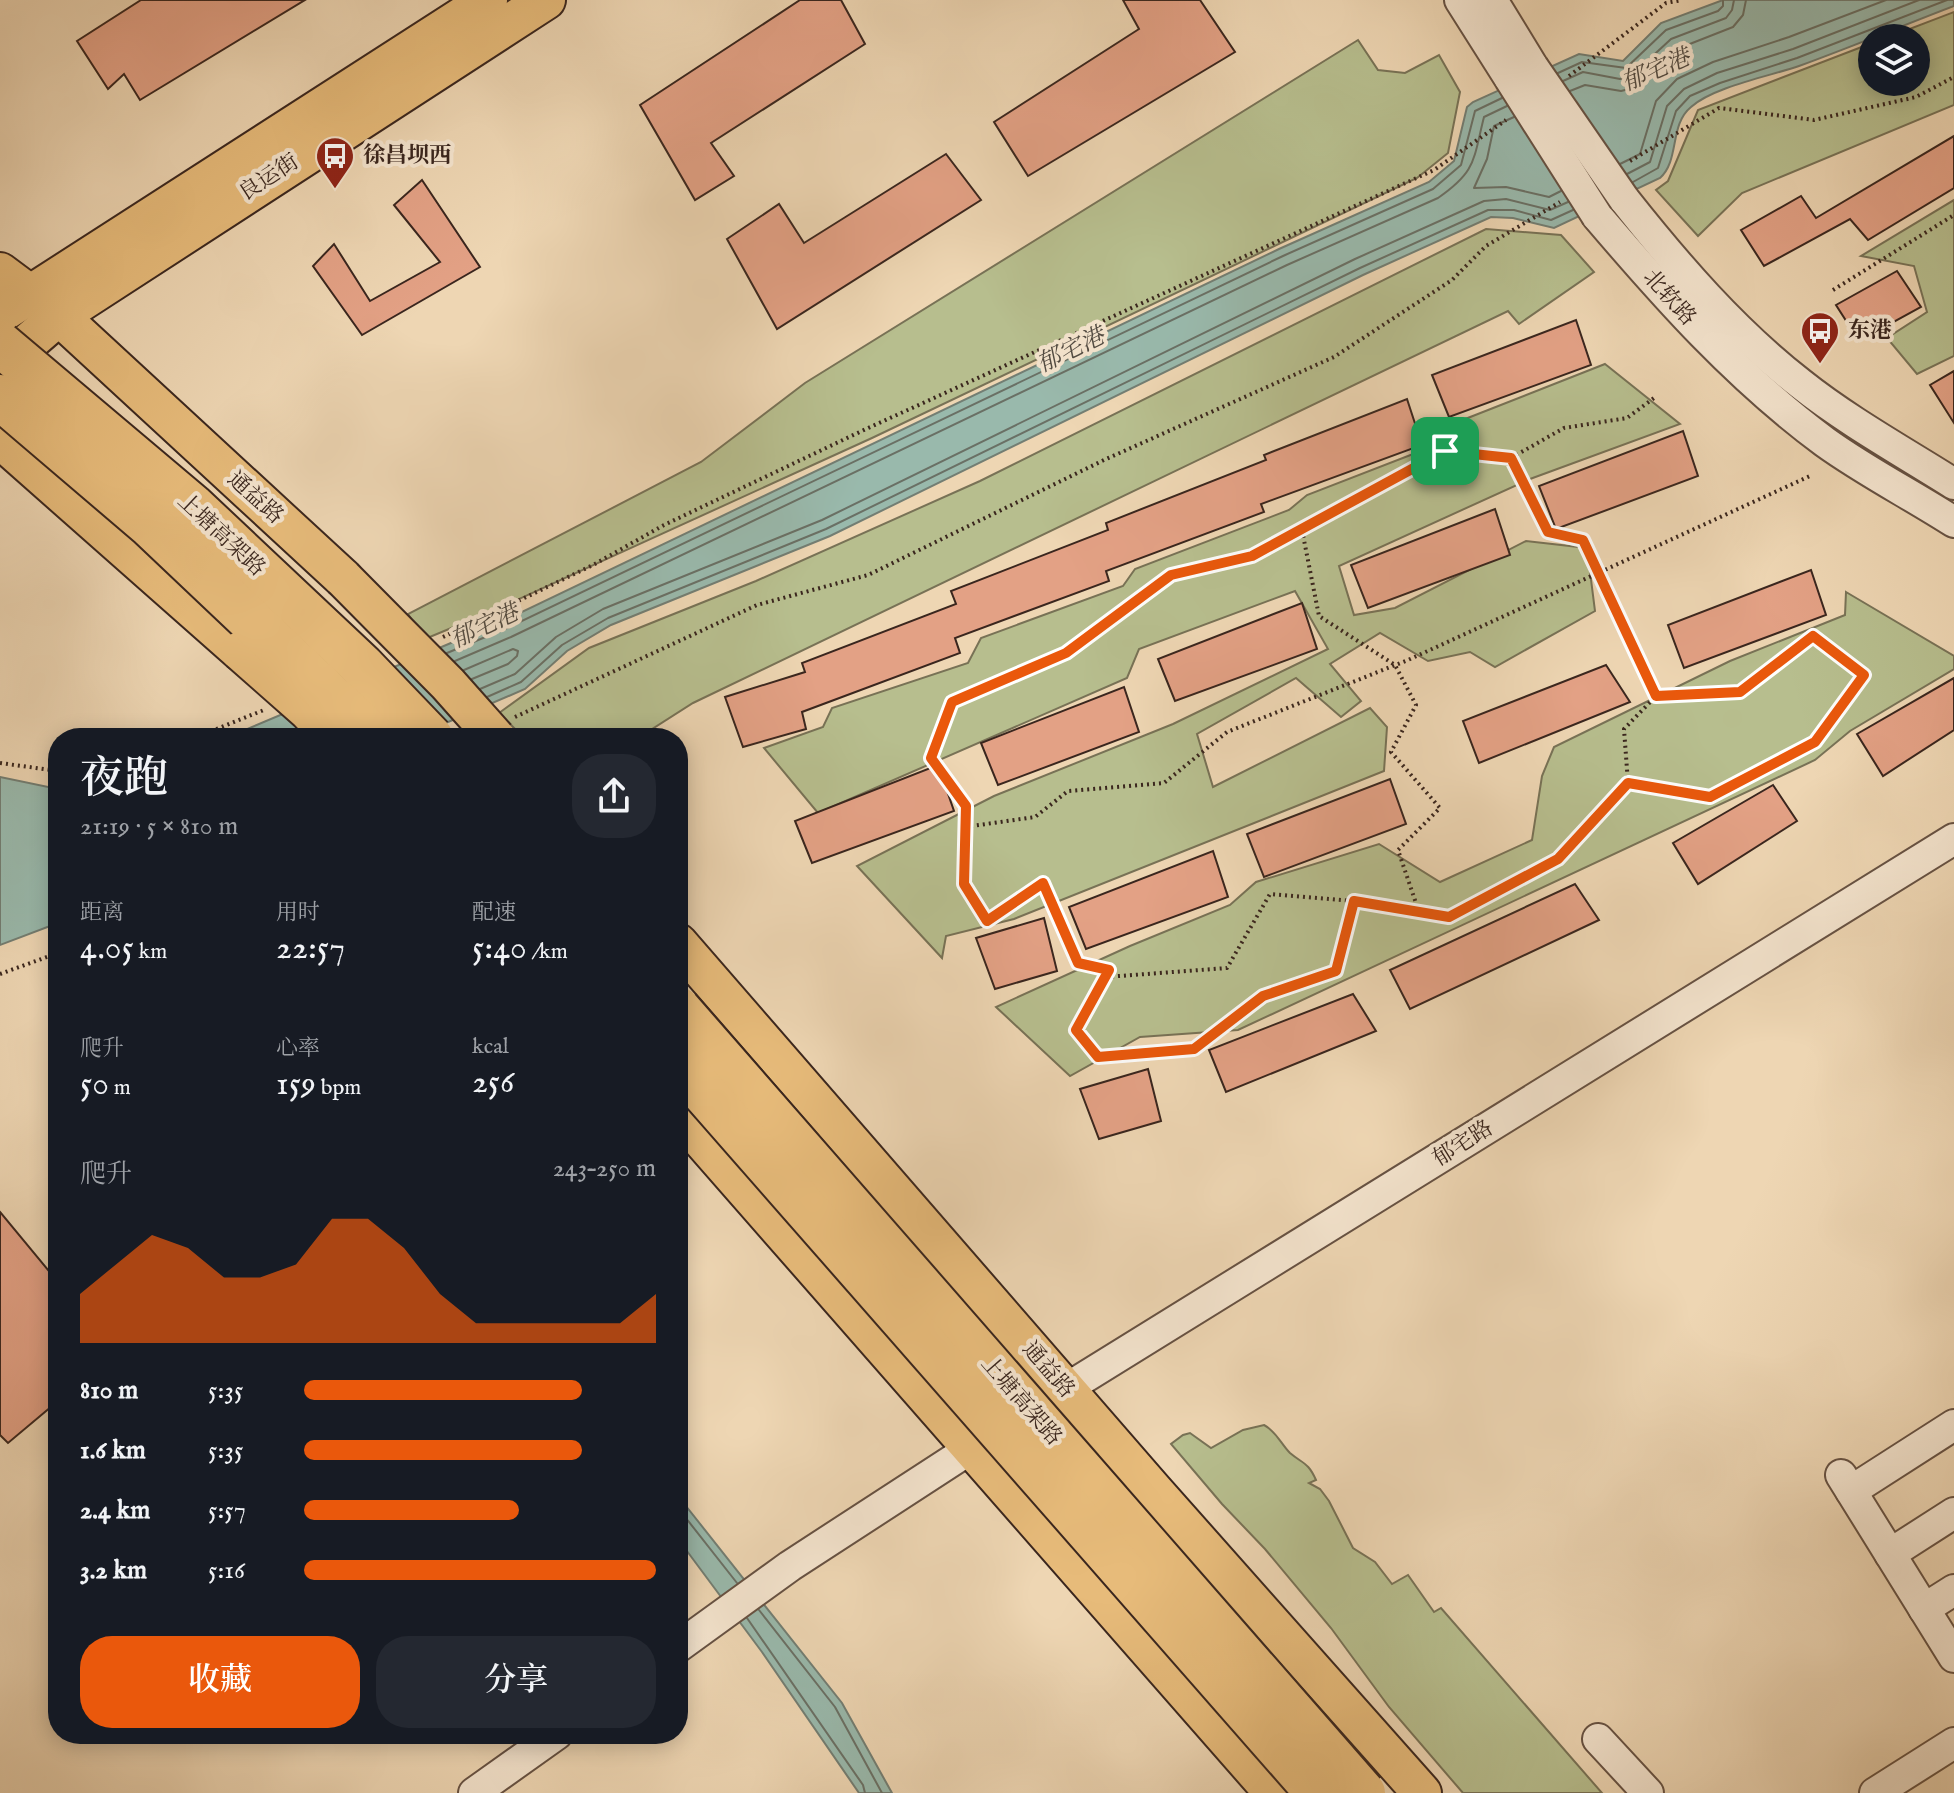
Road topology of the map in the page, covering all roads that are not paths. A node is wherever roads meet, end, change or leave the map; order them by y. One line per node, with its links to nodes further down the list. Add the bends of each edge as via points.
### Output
1 (488, 0): 7 (main road, 良运街)
2 (546, 0): 7 (main road, 良运街)
3 (1460, 0): 5 (street, 北软路)
4 (1492, 0): 5 (street, 北软路)
5 (1522, 73): 12 (street, 北软路, bridge, via 1670,257 1722,313 1801,384); 13 (street, 北软路, bridge, via 1597,216 1670,302 1743,376 1826,443)
6 (0, 272): 7 (main road, 通益路)
7 (30, 309): 9 (main road, 良运街); 17 (main road, 通益路, bridge, via 343,578 448,684)
8 (0, 344): 16 (highway, 上塘高架路, bridge, via 192,506)
9 (0, 367)
10 (0, 397): 15 (highway, 上塘高架路, bridge, via 150,525)
11 (0, 439): 14 (main road, bridge)
12 (1954, 484)
13 (1954, 522)
14 (324, 728)
15 (364, 728)
16 (421, 728)
17 (504, 728)
18 (1954, 839): 23 (street, 郁宅路)
19 (688, 955): 23 (main road, 通益路)
20 (688, 1020): 38 (highway, 上塘高架路, bridge)
21 (688, 1074): 37 (highway, 上塘高架路, bridge)
22 (688, 1124): 25 (main road)
23 (1065, 1390): 25 (street, 郁宅路); 39 (main road, 通益路)
24 (1954, 1425): 27 (street, via 1846,1483)
25 (971, 1447): 30 (street, 郁宅路); 36 (main road)
26 (1954, 1513): 27 (street)
27 (1890, 1554): 29 (street)
28 (1954, 1590): 29 (street)
29 (1924, 1609): 31 (street)
30 (688, 1640)
31 (1954, 1657)
32 (1598, 1739): 40 (street)
33 (1954, 1743): 41 (street)
34 (543, 1744): 35 (street)
35 (474, 1793)
36 (1274, 1793)
37 (1318, 1793)
38 (1363, 1793)
39 (1422, 1793)
40 (1648, 1793)
41 (1875, 1793)

